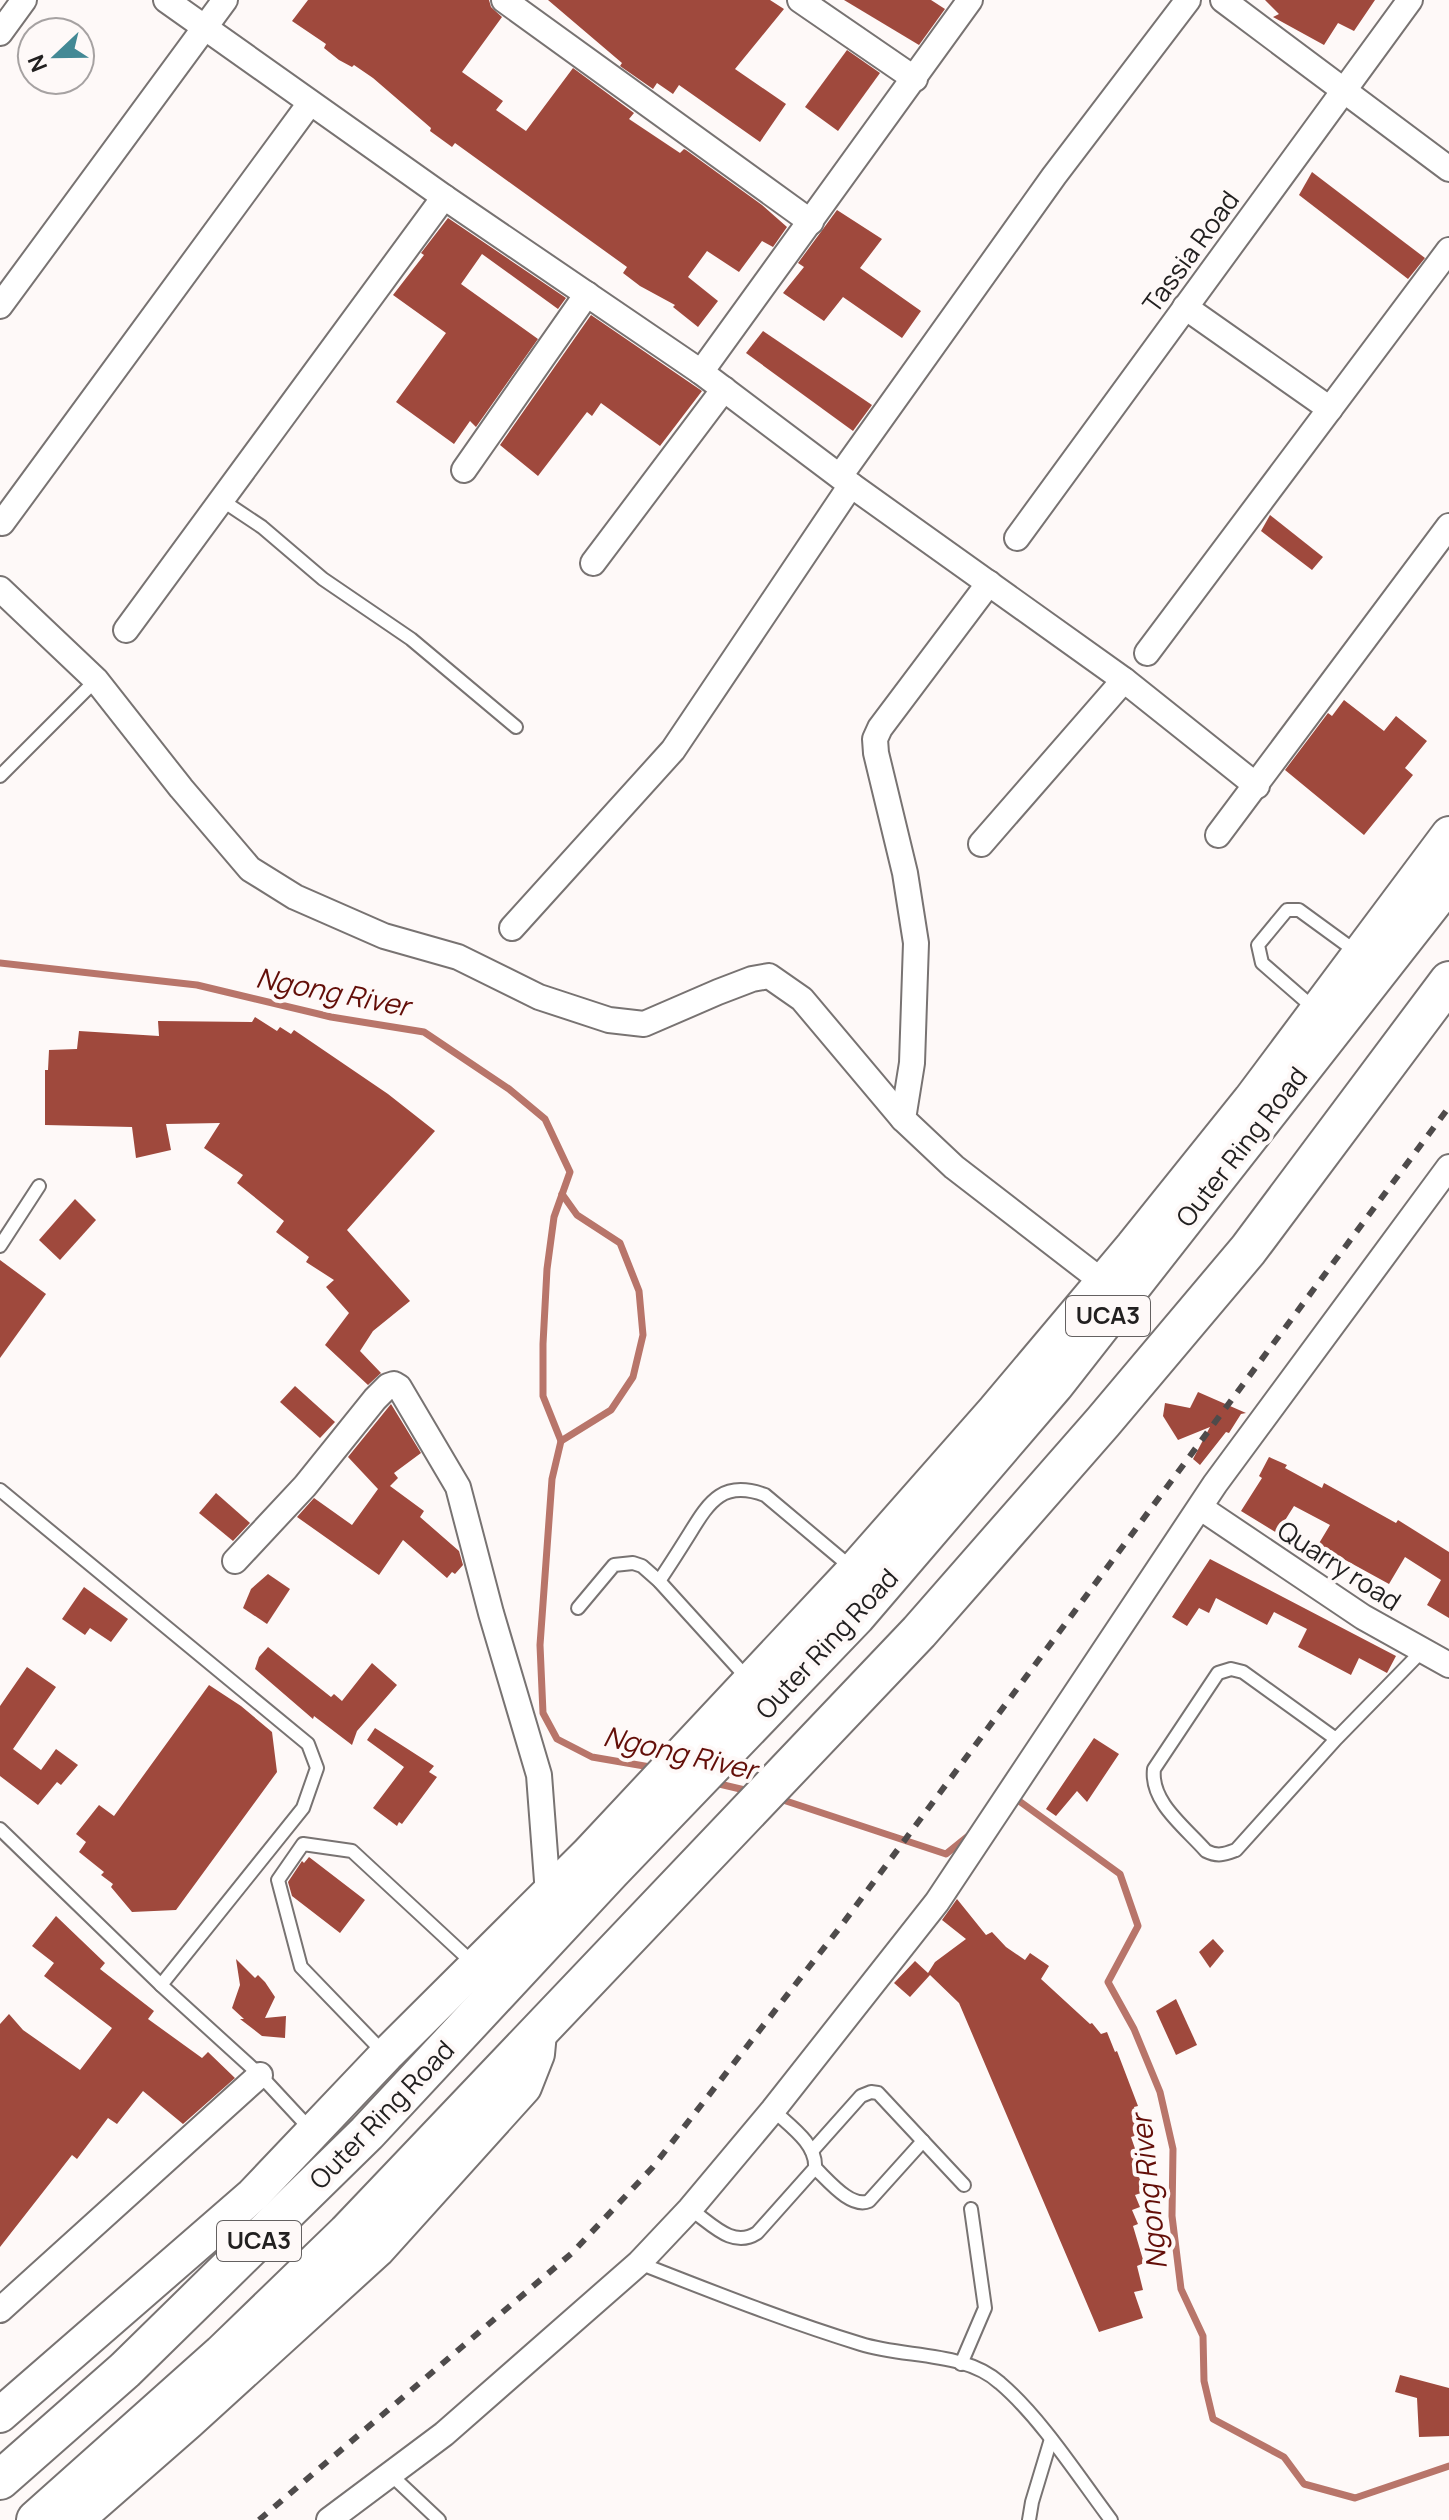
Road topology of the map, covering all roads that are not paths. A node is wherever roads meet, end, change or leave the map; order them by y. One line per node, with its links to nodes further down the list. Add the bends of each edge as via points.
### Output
1 (24, 0): 11 (street)
2 (166, 0): 10 (street)
3 (225, 0): 10 (street)
4 (504, 0): 17 (street)
5 (800, 0): 12 (street)
6 (970, 0): 12 (street)
7 (1188, 0): 26 (street, via 1054,176)
8 (1223, 0): 13 (street)
9 (1410, 0): 13 (street, Tassia Road)
10 (205, 27): 14 (street); 20 (street)
11 (0, 33)
12 (915, 79): 17 (street)
13 (1344, 89): 15 (street); 21 (street, Tassia Road)
14 (310, 103): 16 (street); 28 (street)
15 (1449, 169)
16 (444, 197): 19 (street); 27 (street)
17 (811, 222): 22 (street)
18 (1449, 250): 24 (street)
19 (587, 294): 22 (street); 25 (street)
20 (0, 306)
21 (1185, 307): 24 (street); 30 (street, Tassia Road)
22 (701, 372): 23 (street)
23 (724, 389): 26 (street); 31 (street)
24 (1330, 409): 35 (street)
25 (464, 470)
26 (846, 480): 32 (street); 45 (street, via 673,750)
27 (223, 501): 34 (street); 38 (lane, via 411,639)
28 (2, 523)
29 (1449, 526): 40 (street)
30 (1017, 538)
31 (593, 563)
32 (989, 583): 37 (street); 50 (street, via 875,739 916,943 912,1063)
33 (0, 589): 36 (street)
34 (126, 630)
35 (1147, 653)
36 (96, 680): 39 (lane); 50 (street, via 250,869 295,897 384,936 458,957 539,997 609,1020 644,1024 769,976 802,999)
37 (1124, 680): 40 (street); 43 (street)
38 (516, 727)
39 (0, 776)
40 (1257, 786): 42 (street)
41 (1449, 834): 46 (main road, UCA3)
42 (1218, 835)
43 (981, 844)
44 (1449, 881): 51 (main road, Outer Ring Road / UCA3)
45 (512, 928)
46 (1358, 954): 48 (main road, UCA3); 48 (lane, via 1299,910 1287,910 1258,945 1262,963)
47 (1449, 981): 73 (main road, UCA3, via 1248,1250 1103,1422 919,1632)
48 (1316, 1010): 49 (main road, UCA3)
49 (1251, 1099): 51 (main road); 55 (main road, UCA3)
50 (903, 1119): 55 (street, via 954,1167)
51 (1237, 1154): 58 (main road, Outer Ring Road / UCA3, via 1054,1385)
52 (1449, 1167): 57 (street)
53 (39, 1186): 54 (lane)
54 (0, 1246)
55 (1103, 1282): 60 (main road, UCA3)
56 (0, 1490): 72 (lane, via 308,1744 317,1768 303,1808)
57 (1201, 1508): 63 (street, Quarry road); 76 (street, via 894,1960)
58 (920, 1543): 60 (main road); 66 (main road, Outer Ring Road / UCA3, via 856,1616)
59 (235, 1561): 70 (street, via 305,1486 368,1406 388,1386 399,1387 458,1487 539,1775)
60 (861, 1562): 61 (lane, via 765,1495 734,1490 709,1502); 65 (main road, UCA3)
61 (659, 1581): 62 (lane, via 642,1566 614,1565); 65 (lane)
62 (578, 1608)
63 (1422, 1651): 64 (street, Quarry road); 67 (lane)
64 (1449, 1665)
65 (750, 1682): 66 (main road, UCA3)
66 (729, 1726): 69 (main road, Outer Ring Road / UCA3)
67 (1336, 1739): 67 (lane, via 1236,1850 1224,1855 1206,1851 1158,1797 1152,1783 1154,1769 1218,1673 1231,1669 1243,1672)
68 (0, 1829): 72 (lane)
69 (600, 1863): 70 (main road, UCA3); 90 (main road, Outer Ring Road / UCA3, via 367,2133 210,2290)
70 (548, 1894): 71 (main road, UCA3)
71 (476, 1966): 74 (main road, UCA3); 74 (lane, via 352,1851 303,1844 278,1880 301,1967)
72 (161, 1985): 75 (lane)
73 (539, 2033): 91 (main road, UCA3, via 324,2255); 92 (main road, via 524,2087 377,2250)
74 (386, 2055): 77 (main road, UCA3)
75 (260, 2075): 77 (lane); 85 (street)
76 (773, 2110): 79 (lane); 82 (street)
77 (312, 2131): 87 (main road, UCA3, via 253,2195)
78 (923, 2141): 79 (lane, via 878,2093 871,2092 861,2096); 80 (lane, via 863,2204 853,2202); 81 (lane)
79 (812, 2151): 80 (lane)
80 (815, 2168): 82 (lane, via 747,2239 734,2239)
81 (964, 2185)
82 (690, 2209): 84 (street)
83 (971, 2209): 86 (lane, via 985,2308)
84 (639, 2263): 86 (lane, via 866,2346); 89 (street, via 444,2434)
85 (0, 2310)
86 (961, 2364): 88 (lane, via 1000,2382)
87 (0, 2414)
88 (1051, 2439): 95 (lane); 96 (lane)
89 (390, 2474): 93 (street); 94 (lane)
90 (0, 2480)
91 (36, 2520)
92 (76, 2520)
93 (329, 2520)
94 (439, 2520)
95 (1029, 2520)
96 (1111, 2520)

